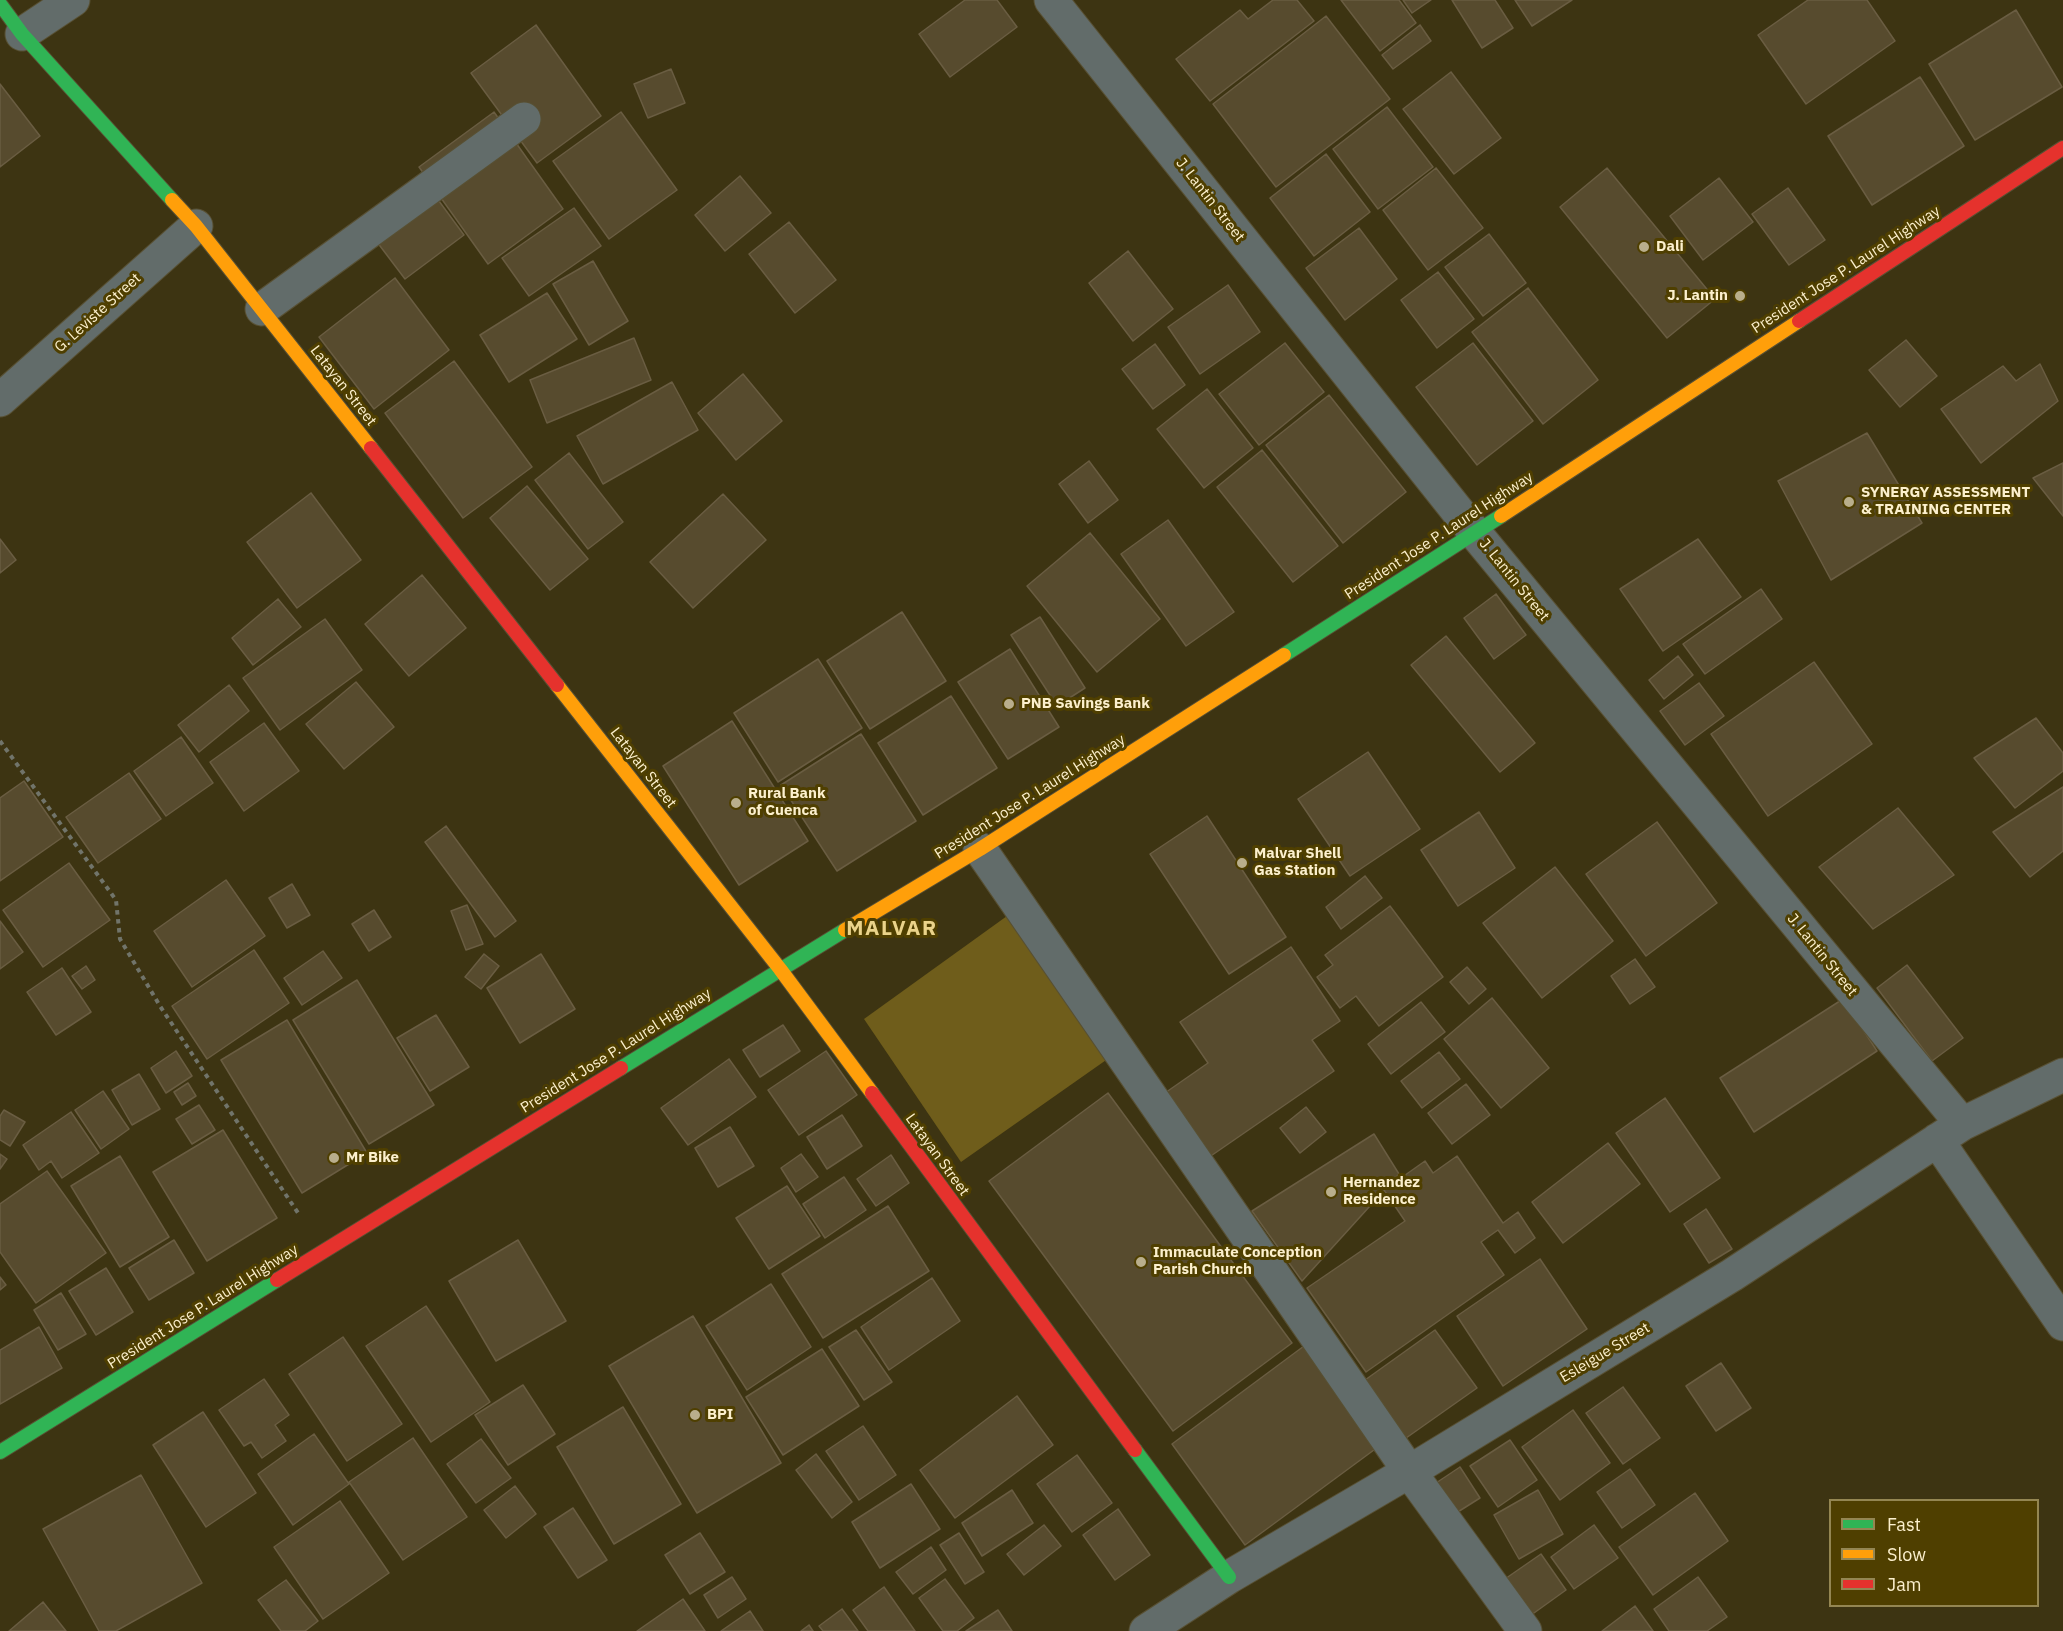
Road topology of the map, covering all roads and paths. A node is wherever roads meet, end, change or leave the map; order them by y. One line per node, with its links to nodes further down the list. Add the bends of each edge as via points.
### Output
1 (74, 0): 4 (street)
2 (1052, 0): 10 (street, J. Lantin Street)
3 (0, 4): 4 (main road, Latayan Street)
4 (22, 34): 7 (main road, Latayan Street)
5 (524, 119): 8 (street)
6 (2063, 148): 10 (main road, President Jose P. Laurel Highway)
7 (196, 225): 8 (main road, Latayan Street); 9 (street, G. Leviste Street)
8 (262, 309): 13 (main road, Latayan Street)
9 (0, 400)
10 (1475, 533): 12 (main road, President Jose P. Laurel Highway); 15 (street, J. Lantin Street)
11 (0, 741): 16 (path, via 116,900 120,939 148,987)
12 (980, 849): 13 (main road, President Jose P. Laurel Highway); 19 (street)
13 (780, 969): 16 (main road, President Jose P. Laurel Highway); 20 (main road, Latayan Street)
14 (2063, 1075): 15 (street, Esleigue Street)
15 (1949, 1132): 17 (street, J. Lantin Street); 19 (street, Esleigue Street, via 1732,1275)
16 (324, 1251): 18 (main road, President Jose P. Laurel Highway)
17 (2063, 1324)
18 (0, 1452)
19 (1409, 1471): 20 (street, Esleigue Street); 22 (street)
20 (1229, 1577): 21 (street, Esleigue Street)
21 (1146, 1631)
22 (1525, 1631)

